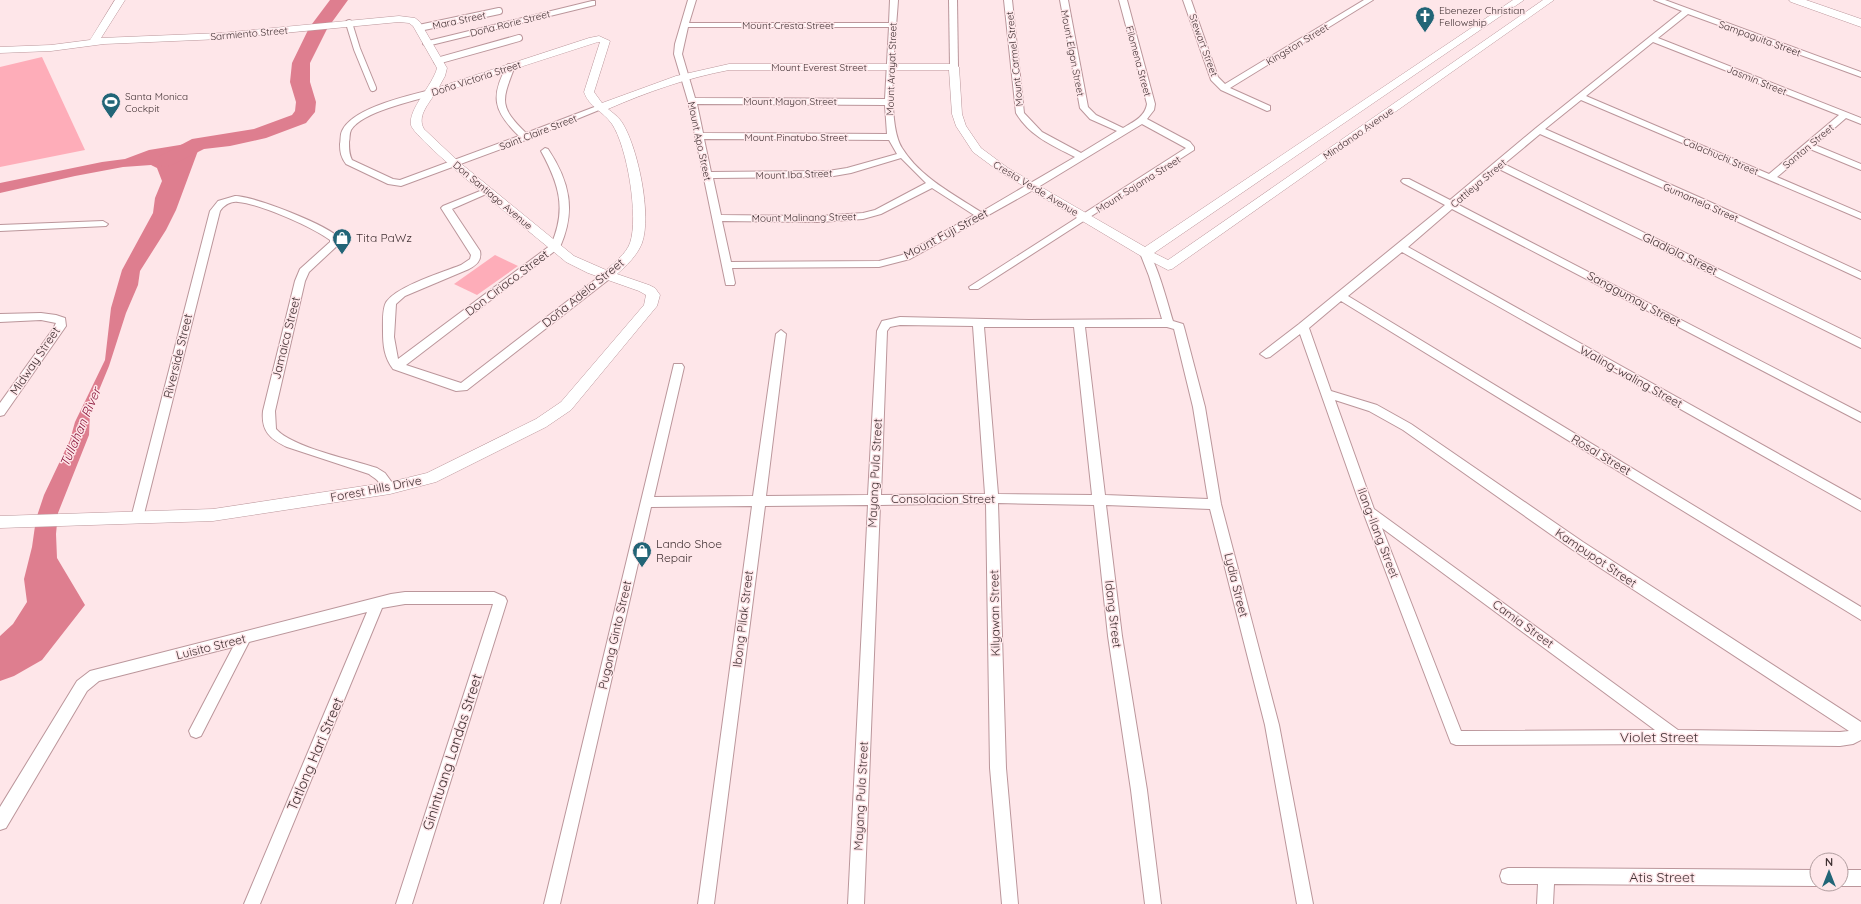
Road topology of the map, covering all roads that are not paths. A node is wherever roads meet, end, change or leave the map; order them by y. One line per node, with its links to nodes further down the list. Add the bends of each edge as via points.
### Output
1 (120, 0): 27 (street)
2 (692, 0): 21 (street, Mount Apo Street)
3 (894, 0): 22 (street, Mount Arayat Street)
4 (953, 0): 33 (street, Cresta Verde Avenue)
5 (1008, 0): 55 (street, Mount Carmel Street, via 1020,113 1036,133)
6 (1064, 0): 48 (street, Mount Elgon Street, via 1084,108 1093,117)
7 (1123, 0): 45 (street, Filomena Street, via 1151,104 1150,110)
8 (1187, 0): 37 (street, Stewart Street, via 1214,78)
9 (1520, 0): 68 (street, Mindanao Avenue)
10 (1549, 0): 74 (street, Mindanao Avenue)
11 (1658, 0): 17 (street, Sampaguita Street)
12 (1794, 0): 20 (main road)
13 (1822, 0): 18 (main road)
14 (1363, 1): 37 (street, Kingston Street)
15 (592, 3): 28 (street, Doña Rorie Street)
16 (499, 11): 23 (street, Mara Street)
17 (1687, 11): 25 (street, Cattleya Street); 34 (street, Sampaguita Street)
18 (1861, 13)
19 (349, 23): 23 (street, Sarmiento Street, via 409,19); 27 (street, Sarmiento Street, via 221,36); 36 (street)
20 (1861, 23)
21 (684, 25): 22 (street, Mount Cresta Street); 35 (street, Mount Apo Street, via 678,54)
22 (892, 25): 32 (street, Mount Arayat Street)
23 (419, 28): 28 (street)
24 (519, 38): 30 (street)
25 (1653, 38): 39 (street, Cattleya Street); 44 (street, Jasmin Street)
26 (602, 40): 31 (street, Doña Victoria Street, via 592,40); 42 (street, Doña Adela Street, via 605,41 605,45 589,92 591,100)
27 (94, 42): 29 (street, Sarmiento Street, via 51,48)
28 (427, 44): 30 (street)
29 (0, 50)
30 (437, 61): 38 (street, via 442,72)
31 (511, 66): 38 (street, Doña Victoria Street); 50 (street, via 501,93 500,109 508,121)
32 (891, 67): 33 (street, Mount Everest Street); 35 (street, Mount Everest Street, via 730,67); 41 (street, Mount Arayat Street)
33 (954, 67): 64 (street, Cresta Verde Avenue, via 957,114 969,139 990,160)
34 (1861, 75)
35 (686, 77): 40 (street, Mount Apo Street); 42 (street, Saint Claire Street)
36 (373, 88)
37 (1224, 88): 43 (street)
38 (430, 93): 56 (street, Don Santiago Avenue, via 417,114 416,125 424,136); 62 (street, Doña Victoria Street, via 365,114 347,130 344,149 349,162)
39 (1580, 97): 47 (street, Cattleya Street); 60 (street, Calachuchi Street)
40 (692, 101): 41 (street, Mount Mayon Street); 49 (street, Mount Apo Street)
41 (889, 102): 51 (street, Mount Arayat Street)
42 (600, 108): 50 (street, Saint Claire Street); 83 (street, Doña Adela Street, via 610,115 622,132 632,165 640,222 636,243 631,252)
43 (1268, 108)
44 (1845, 115): 46 (street, Jasmin Street); 52 (street, Santan Street)
45 (1142, 120): 48 (street, Mount Fuji Street); 71 (street, Mount Sajama Street, via 1187,144 1190,150)
46 (1861, 121)
47 (1539, 130): 57 (street, Cattleya Street); 85 (street, Gumamela Street)
48 (1123, 131): 55 (street, Mount Fuji Street)
49 (699, 136): 51 (street, Mount Pinatubo Street); 59 (street, Mount Apo Street)
50 (525, 137): 56 (street, Saint Claire Street)
51 (893, 137): 54 (street, Mount Arayat Street)
52 (1810, 146): 58 (street); 60 (street, Santan Street)
53 (545, 151): 78 (street, Don Ciriaco Street, via 559,176 565,201 564,221)
54 (902, 155): 59 (street, Mount Iba Street, via 848,171 828,174); 63 (street, Mount Arayat Street)
55 (1081, 157): 64 (street, Mount Fuji Street)
56 (455, 164): 62 (street, Saint Claire Street, via 410,181); 65 (street, Don Santiago Avenue)
57 (1499, 165): 67 (street, Cattleya Street); 95 (street, Gladiola Street)
58 (1861, 167)
59 (708, 175): 72 (street, Mount Apo Street)
60 (1771, 177): 70 (street, Calachuchi Street)
61 (1406, 181): 67 (street, Sanggumay Street)
62 (391, 182)
63 (932, 184): 69 (street, Mount Arayat Street); 72 (street, Mount Malinang Street, via 878,212 863,216 820,219)
64 (1032, 186): 69 (street, Mount Fuji Street); 71 (street, Cresta Verde Avenue)
65 (488, 191): 78 (street, Don Santiago Avenue); 97 (street, via 446,208 475,251 474,261 401,294 391,303 389,348 392,362)
66 (229, 200): 102 (street, Jamaica Street, via 253,202 322,230 335,239 335,243 304,270 300,281 269,411 269,428 273,434 292,444 373,471 387,482); 111 (street, Riverside Street, via 215,211)
67 (1452, 205): 79 (street, Cattleya Street); 101 (street, Sanggumay Street)
68 (1202, 214): 74 (street); 76 (street, Mindanao Avenue)
69 (981, 216): 81 (street, Mount Fuji Street, via 906,257 879,264)
70 (1861, 216)
71 (1085, 217): 80 (street, Cresta Verde Avenue); 87 (street, Mount Sajama Street)
72 (717, 218): 81 (street, Mount Apo Street)
73 (103, 224): 75 (street)
74 (1226, 226): 77 (street, Mindanao Avenue)
75 (0, 228)
76 (1180, 229): 77 (street); 80 (street, Mindanao Avenue)
77 (1203, 242): 82 (street, Mindanao Avenue)
78 (555, 247): 83 (street, Don Santiago Avenue, via 580,265); 97 (street, Don Ciriaco Street)
79 (1401, 248): 88 (street, Cattleya Street); 109 (street, Waling-waling Street)
80 (1145, 252): 82 (street, Cresta Verde Avenue); 84 (street)
81 (727, 265): 86 (street, Mount Apo Street)
82 (1168, 266): 84 (street)
83 (608, 275): 97 (street, Doña Adela Street, via 463,387 456,387); 102 (street, Forest Hills Drive, via 650,291 653,295 652,301 566,406 541,422 431,478)
84 (1154, 276): 92 (street)
85 (1861, 276)
86 (730, 283)
87 (974, 287)
88 (1340, 296): 93 (street, Cattleya Street); 115 (street, Rosal Street)
89 (0, 318): 100 (street, Midway Street, via 46,317 61,321 57,332)
90 (978, 323): 91 (street, Mayang Pula Street); 103 (street, Kilyawan Street); 104 (street, Mayang Pula Street, via 900,321 886,324 882,331)
91 (1079, 324): 92 (street, Mayang Pula Street); 105 (street, Idang Street)
92 (1168, 324): 108 (street, Lydia Street, via 1174,324 1181,330 1199,407)
93 (1303, 327): 96 (street, Cattleya Street); 99 (street, Ilang-Ilang Street)
94 (781, 334): 106 (street, Ibong Pilak Street)
95 (1861, 344)
96 (1266, 354)
97 (397, 366)
98 (678, 367): 107 (street, Pugong Ginto Street)
99 (1328, 394): 110 (street, Ilang-Ilang Street); 118 (street, Kampupot Street, via 1373,408 1407,427 1578,546)
100 (0, 411)
101 (1861, 418)
102 (390, 488): 111 (street, Forest Hills Drive, via 213,515)
103 (992, 499): 104 (street, Consolacion Street); 105 (street, Consolacion Street); 132 (street, Kilyawan Street, via 998,768)
104 (873, 500): 106 (street, Consolacion Street); 131 (street, Mayang Pula Street)
105 (1099, 500): 108 (street, Consolacion Street); 133 (street, Idang Street, via 1115,636 1139,790)
106 (759, 501): 107 (street, Consolacion Street); 130 (street, Ibong Pilak Street)
107 (646, 502): 129 (street, Pugong Ginto Street)
108 (1215, 504): 134 (street, Lydia Street, via 1272,725)
109 (1861, 506)
110 (1369, 512): 119 (street, Camia Street); 120 (street, Ilang-Ilang Street)
111 (136, 518): 112 (street, Forest Hills Drive)
112 (0, 522)
113 (500, 601): 114 (street, Luisito Street, via 494,598 405,598); 128 (street, Ginintuang Landas Street)
114 (377, 604): 116 (street, Luisito Street); 127 (street, Tatlong Hari Street)
115 (1861, 614)
116 (244, 639): 117 (street); 121 (street, Luisito Street, via 95,676 88,680)
117 (196, 731)
118 (1861, 731): 119 (street, Violet Street, via 1853,737 1840,739)
119 (1676, 737): 120 (street, Violet Street)
120 (1456, 738)
121 (0, 822)
122 (1508, 876): 123 (street, Atis Street)
123 (1546, 876): 124 (street, Atis Street); 135 (street)
124 (1809, 878)
125 (1849, 878): 126 (street)
126 (1861, 878)
127 (252, 904)
128 (404, 904)
129 (552, 904)
130 (706, 904)
131 (856, 904)
132 (1010, 904)
133 (1153, 904)
134 (1305, 904)
135 (1545, 904)

